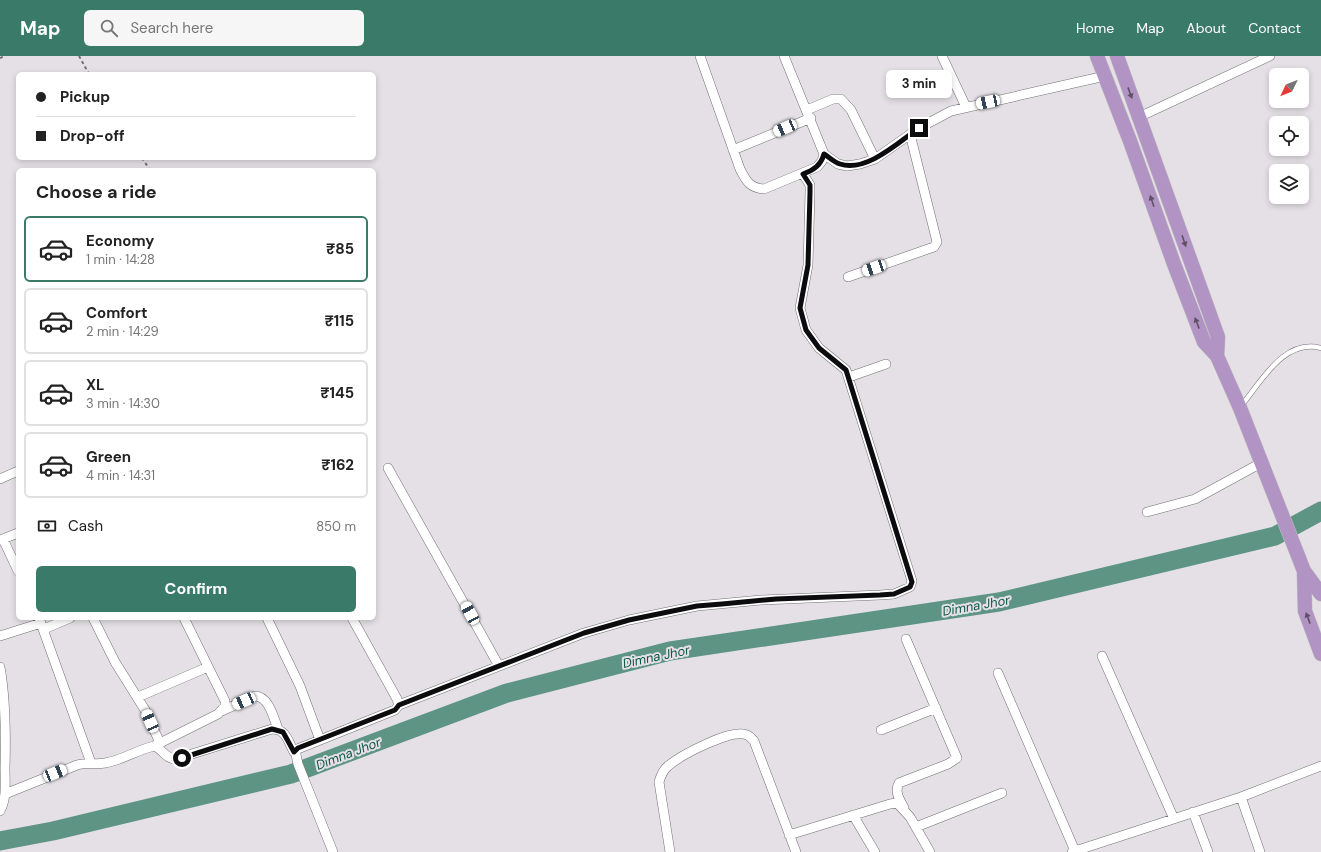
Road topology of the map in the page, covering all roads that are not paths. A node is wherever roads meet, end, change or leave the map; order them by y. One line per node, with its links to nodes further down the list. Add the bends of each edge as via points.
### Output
1 (700, 56): 12 (street)
2 (784, 56): 9 (street)
3 (942, 56): 8 (street)
4 (1097, 56): 7 (highway)
5 (1116, 56): 10 (highway, one-way to 10)
6 (1270, 56): 10 (street)
7 (1105, 76): 8 (street); 18 (highway, one-way to 7, via 1204,342)
8 (966, 107): 11 (street, via 951,110)
9 (809, 114): 12 (street); 13 (street); 14 (street, via 834,100 841,99 851,110)
10 (1139, 117): 18 (highway, one-way to 18, via 1218,337)
11 (910, 134): 14 (street); 16 (street, via 937,242 928,249)
12 (733, 150): 15 (street, via 745,179 757,188 764,188)
13 (824, 154): 14 (street, via 838,164 847,166); 15 (street, via 817,167)
14 (874, 159)
15 (803, 174): 20 (street, via 810,185 810,193 808,265 800,308 806,330 819,348 846,370)
16 (848, 277)
17 (1321, 348): 21 (lane, via 1311,345 1290,352 1279,360)
18 (1217, 356): 21 (highway)
19 (886, 364): 20 (street)
20 (848, 377): 42 (street, via 912,582 910,587 894,594 761,600 697,606 604,626)
21 (1240, 408): 22 (highway)
22 (1261, 462): 26 (street, via 1201,497); 30 (highway)
23 (388, 468): 42 (street)
24 (16, 472): 25 (street)
25 (0, 479)
26 (1147, 512)
27 (16, 534): 28 (street)
28 (1, 539): 29 (street)
29 (16, 568)
30 (1304, 571): 31 (highway); 40 (highway, one-way to 30, via 1305,611)
31 (1321, 594)
32 (58, 620): 37 (street)
33 (94, 620): 46 (street, via 115,662)
34 (185, 620): 44 (street)
35 (268, 620): 52 (street, via 300,686)
36 (353, 620): 47 (street)
37 (41, 623): 38 (street); 55 (street)
38 (0, 636)
39 (906, 639): 48 (street)
40 (1321, 654)
41 (1102, 656): 64 (street)
42 (499, 666): 47 (street)
43 (0, 667): 58 (street, via 6,713)
44 (208, 668): 46 (street); 49 (street, via 226,706)
45 (998, 673): 67 (street)
46 (138, 697): 53 (street)
47 (399, 705): 52 (street, via 395,710)
48 (936, 708): 51 (street); 60 (street, via 957,758 899,783 896,788 897,795)
49 (222, 711): 50 (street, via 260,696 266,701); 53 (street)
50 (278, 729): 53 (street, via 176,759 166,756); 54 (street, via 286,735)
51 (881, 730)
52 (320, 740): 54 (street)
53 (157, 744): 55 (street, via 120,759)
54 (294, 752): 68 (street)
55 (91, 763): 58 (street, via 68,768)
56 (1321, 766): 59 (street)
57 (1002, 793): 65 (street)
58 (5, 794): 61 (street)
59 (1241, 797): 62 (street); 74 (street)
60 (904, 808): 63 (street, via 897,803); 65 (street)
61 (0, 811)
62 (1193, 812): 64 (street); 73 (street)
63 (853, 815): 66 (street); 71 (street)
64 (1174, 819): 67 (street)
65 (916, 828): 72 (street)
66 (789, 834): 69 (street, via 754,741 748,735 739,733 725,736 687,755 668,766 662,773 659,782); 70 (street)
67 (1074, 851)
68 (333, 852)
69 (670, 852)
70 (796, 852)
71 (875, 852)
72 (930, 852)
73 (1208, 852)
74 (1260, 852)

